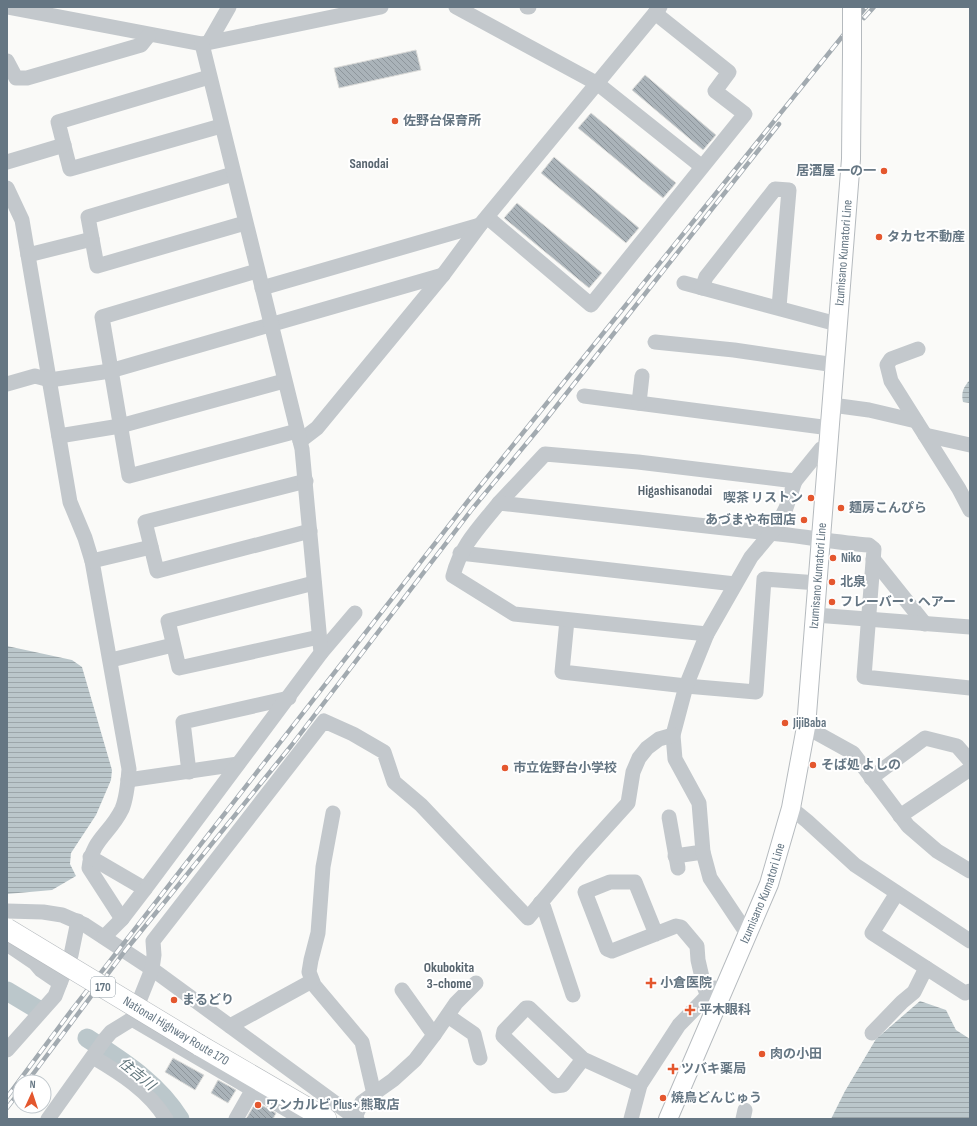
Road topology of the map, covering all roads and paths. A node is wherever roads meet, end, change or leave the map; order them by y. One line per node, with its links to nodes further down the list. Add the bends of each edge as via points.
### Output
1 (7, 7): 7 (street)
2 (229, 7): 8 (street)
3 (380, 7): 8 (street)
4 (456, 7): 11 (street)
5 (852, 7): 29 (main road, Izumisano Kumatori Line, bridge, via 851,159)
6 (658, 10): 11 (street); 15 (street, via 729,72 715,91 745,114)
7 (149, 35): 8 (street); 9 (street, via 141,45 27,78 16,78)
8 (206, 43): 10 (street)
9 (7, 60)
10 (209, 77): 12 (street); 13 (street, via 58,122)
11 (598, 84): 15 (street); 18 (street)
12 (221, 126): 13 (street, via 70,169); 16 (street)
13 (64, 145): 14 (street)
14 (7, 162)
15 (701, 166): 18 (street, via 591,305)
16 (233, 174): 19 (street); 20 (street, via 88,217)
17 (7, 188): 21 (street, via 22,220)
18 (484, 221): 23 (street); 25 (street)
19 (245, 223): 20 (street, via 97,266); 22 (street)
20 (92, 239): 21 (street)
21 (28, 255): 35 (street)
22 (257, 271): 25 (street); 33 (street, via 102,317)
23 (443, 276): 28 (street); 45 (street, via 317,428)
24 (684, 283): 26 (street)
25 (262, 288): 28 (street)
26 (702, 288): 27 (street); 27 (street, via 706,277 775,188 789,190)
27 (779, 307): 29 (street)
28 (270, 324): 33 (street); 36 (street)
29 (837, 324): 32 (main road, Izumisano Kumatori Line)
30 (655, 342): 32 (street, via 734,350)
31 (918, 349): 41 (street, via 891,358 887,365 891,381)
32 (835, 366): 40 (main road, Izumisano Kumatori Line)
33 (110, 371): 35 (street); 42 (street)
34 (642, 376): 39 (street)
35 (44, 378): 37 (street); 44 (street); 48 (street)
36 (284, 381): 42 (street); 45 (street)
37 (7, 384)
38 (584, 396): 39 (street)
39 (639, 403): 46 (street)
40 (832, 405): 41 (street, via 869,410); 46 (main road, Izumisano Kumatori Line)
41 (916, 421): 43 (street)
42 (120, 426): 44 (street); 45 (street, via 129,476)
43 (925, 435): 47 (street); 51 (street)
44 (59, 436): 60 (street, via 70,502)
45 (299, 436): 49 (street)
46 (830, 436): 50 (street); 56 (main road, Izumisano Kumatori Line)
47 (970, 445)
48 (54, 462)
49 (306, 481): 54 (street); 57 (street, via 145,522)
50 (795, 481): 52 (street, via 638,462 545,454); 55 (street, via 786,508 777,526)
51 (965, 489): 53 (street)
52 (499, 503): 55 (street); 58 (street)
53 (970, 510)
54 (310, 530): 57 (street, via 157,571); 61 (street)
55 (770, 533): 56 (street); 63 (street, via 751,557)
56 (821, 540): 59 (street, via 869,545 874,549); 62 (main road, Izumisano Kumatori Line)
57 (151, 547): 60 (street)
58 (460, 553): 63 (street); 67 (street, via 453,576 514,614)
59 (874, 559): 66 (street); 68 (street)
60 (92, 561): 74 (street)
61 (314, 583): 71 (street); 72 (street, via 168,621)
62 (818, 583): 65 (main road, Izumisano Kumatori Line); 75 (street, via 764,580 756,692)
63 (735, 584): 70 (street)
64 (355, 613): 73 (street)
65 (815, 615): 66 (street); 78 (main road, Izumisano Kumatori Line)
66 (869, 619): 68 (street); 76 (street, via 864,677)
67 (567, 620): 70 (street); 75 (street, via 562,672)
68 (925, 624): 69 (street)
69 (970, 627)
70 (707, 634): 75 (street)
71 (319, 637): 72 (street, via 179,668); 73 (street)
72 (173, 645): 74 (street)
73 (321, 653): 77 (street)
74 (111, 660): 85 (street, via 129,769)
75 (686, 686): 79 (street)
76 (970, 688)
77 (289, 698): 81 (street); 83 (street, via 183,722)
78 (806, 727): 84 (street, via 853,753); 86 (main road, Izumisano Kumatori Line)
79 (673, 735): 90 (street, via 674,759 699,803); 95 (street, via 659,739 639,758 633,772 628,803)
80 (970, 761): 84 (street, via 957,746 925,738)
81 (238, 764): 83 (street); 93 (street)
82 (970, 769): 88 (street)
83 (189, 772): 85 (street)
84 (871, 778): 88 (street)
85 (128, 780): 91 (street, via 122,808 93,848)
86 (791, 808): 94 (street, via 855,865); 101 (main road, Izumisano Kumatori Line, via 769,884)
87 (334, 813): 107 (street, via 323,867 318,933 309,972)
88 (900, 816): 92 (street, via 937,851)
89 (669, 817): 90 (street, via 677,862)
90 (703, 852): 101 (street, via 710,878)
91 (90, 857): 93 (street); 97 (street, via 89,868)
92 (970, 871)
93 (145, 889): 97 (street)
94 (897, 893): 103 (street); 105 (street, via 872,933)
95 (540, 903): 106 (street, via 528,918 421,805 394,782 384,752 324,721 153,941); 114 (street, via 544,908)
96 (7, 911): 98 (street, via 43,912)
97 (122, 919): 102 (street)
98 (78, 921): 102 (street); 108 (street, via 71,955)
99 (7, 929): 132 (highway, National Highway Route 170 / 170, bridge)
100 (656, 934): 100 (street, via 612,952 607,949 585,892 610,882 635,882); 113 (street, via 676,926 695,941)
101 (748, 935): 110 (main road, Izumisano Kumatori Line)
102 (104, 937): 106 (street)
103 (970, 941)
104 (7, 944): 108 (street)
105 (926, 968): 112 (street, via 965,993); 118 (street, via 914,992)
106 (152, 969): 116 (street); 117 (street)
107 (312, 981): 117 (street); 126 (street, via 362,1042)
108 (60, 983): 120 (street, via 55,996)
109 (476, 983): 115 (street, via 456,1003)
110 (727, 984): 113 (street, via 718,986); 134 (main road, Izumisano Kumatori Line)
111 (402, 990): 119 (street)
112 (970, 991)
113 (708, 994): 124 (street, via 679,1025)
114 (573, 995)
115 (448, 1016): 119 (street); 122 (street, via 474,1034)
116 (132, 1019): 121 (street, via 111,1032); 125 (street)
117 (230, 1026): 127 (street)
118 (872, 1033)
119 (434, 1035): 126 (street, via 415,1060)
120 (7, 1050)
121 (93, 1057): 128 (street); 129 (street, via 123,1075 146,1094)
122 (480, 1058)
123 (584, 1059): 123 (street, via 529,1008 526,1008 504,1031 503,1036 555,1086 563,1085); 124 (street)
124 (640, 1085): 133 (street)
125 (253, 1089): 130 (street); 131 (street)
126 (374, 1094): 127 (street, via 362,1102)
127 (356, 1118)
128 (49, 1119)
129 (166, 1119)
130 (236, 1119)
131 (303, 1119)
132 (326, 1119)
133 (631, 1119)
134 (668, 1119)

